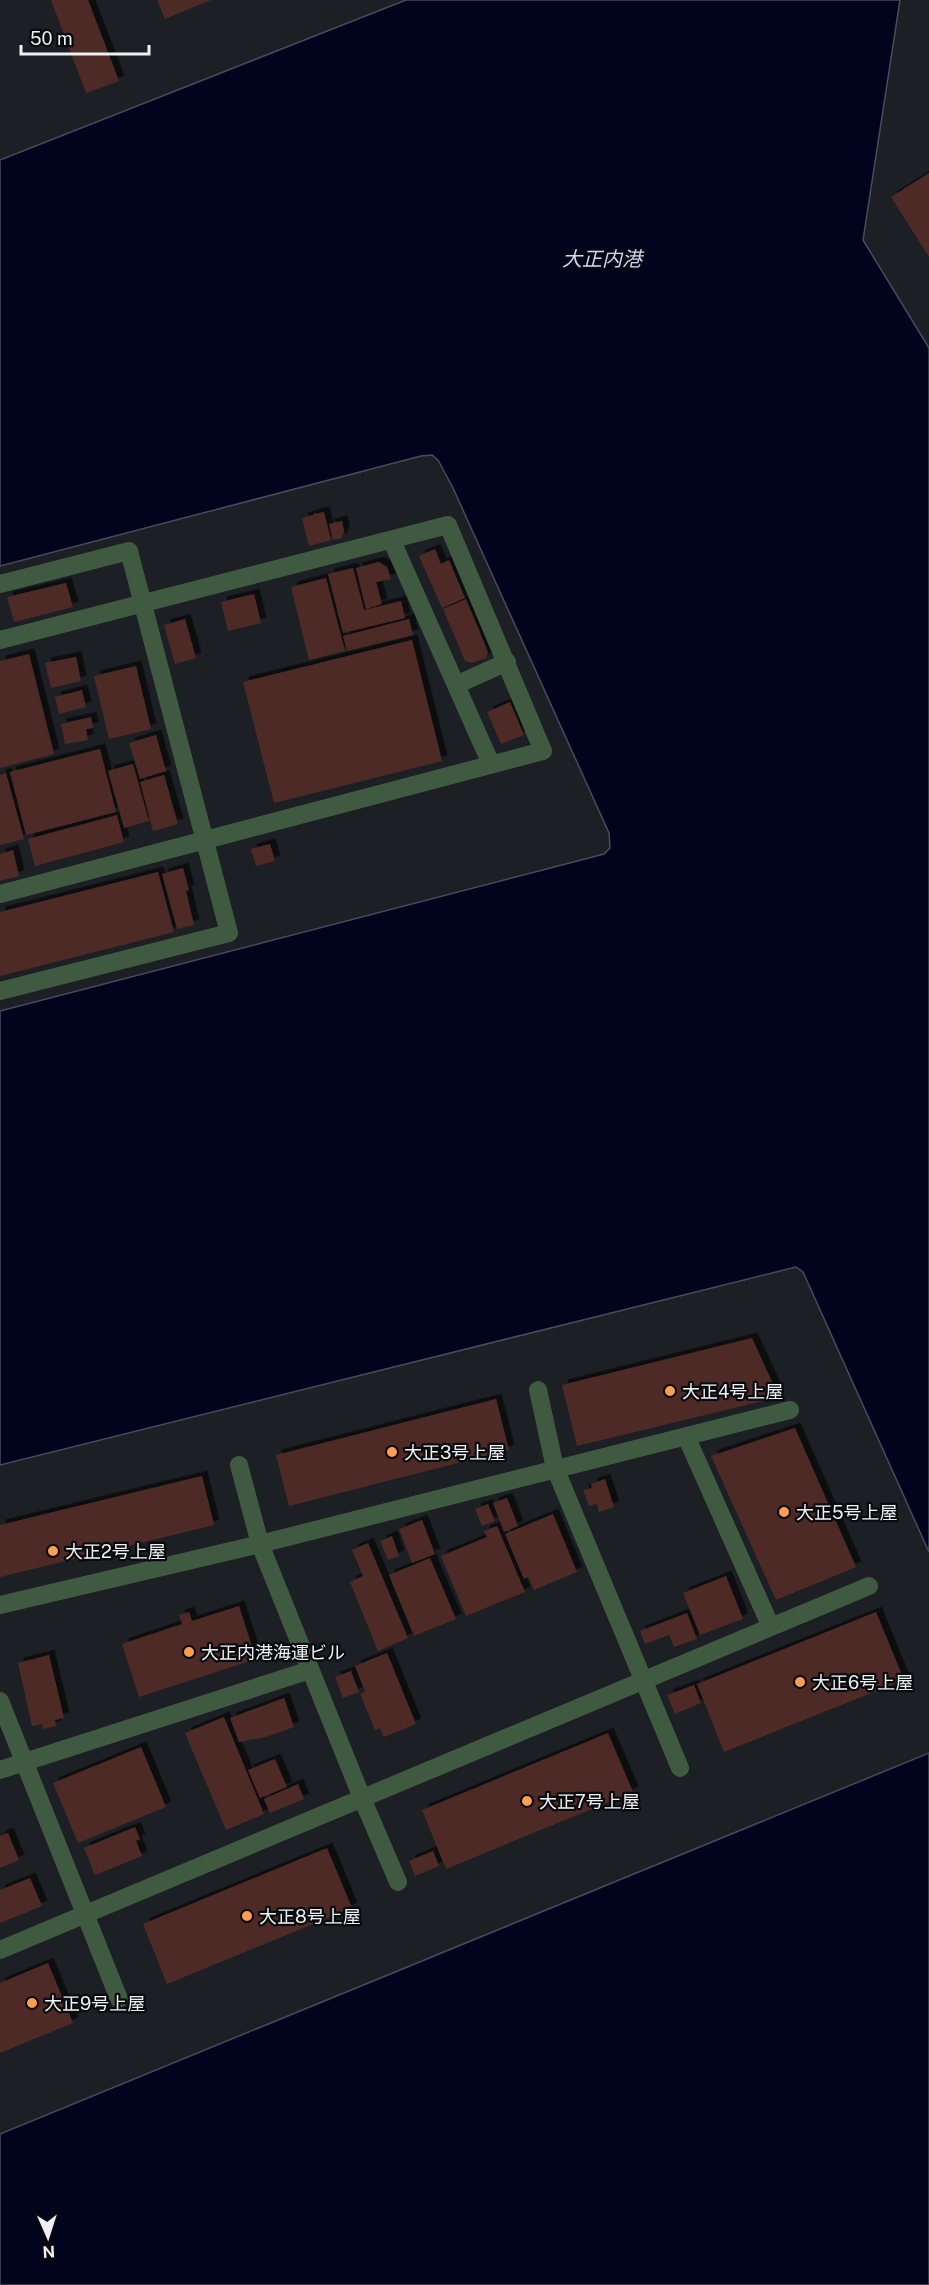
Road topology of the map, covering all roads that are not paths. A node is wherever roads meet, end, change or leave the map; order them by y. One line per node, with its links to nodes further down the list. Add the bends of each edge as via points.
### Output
1 (392, 541): 3 (street); 5 (street, via 448,525); 6 (street)
2 (0, 584): 3 (street, via 129,551)
3 (142, 603): 4 (street); 8 (street)
4 (0, 640)
5 (507, 663): 6 (street); 7 (street, via 543,751)
6 (456, 685): 7 (street)
7 (491, 764): 8 (street)
8 (204, 841): 9 (street); 10 (street, via 229,933)
9 (0, 894)
10 (0, 991)
11 (538, 1389): 15 (street)
12 (790, 1410): 13 (street)
13 (686, 1436): 15 (street); 19 (street)
14 (239, 1465): 16 (street)
15 (555, 1468): 16 (street); 21 (street)
16 (260, 1545): 18 (street); 20 (street)
17 (869, 1586): 19 (street)
18 (0, 1605)
19 (771, 1627): 21 (street)
20 (310, 1670): 23 (street); 26 (street)
21 (645, 1680): 24 (street); 26 (street)
22 (0, 1701): 23 (street)
23 (24, 1762): 25 (street); 28 (street)
24 (680, 1768)
25 (0, 1770)
26 (362, 1798): 27 (street); 28 (street)
27 (398, 1881)
28 (86, 1916): 29 (street); 30 (street)
29 (0, 1950)
30 (119, 1999)

